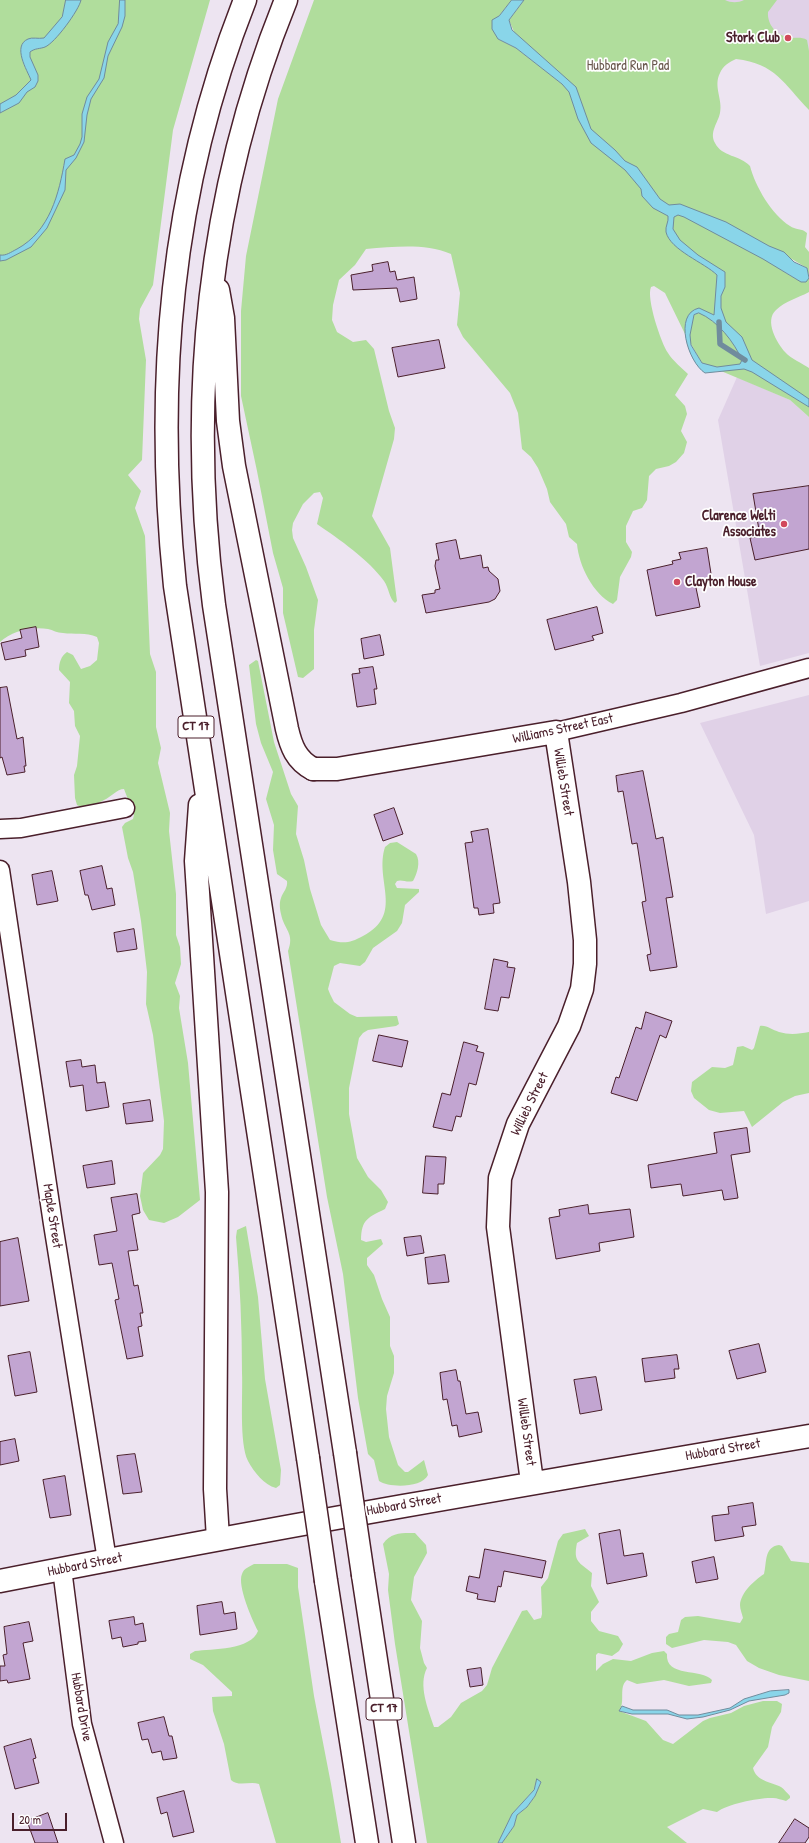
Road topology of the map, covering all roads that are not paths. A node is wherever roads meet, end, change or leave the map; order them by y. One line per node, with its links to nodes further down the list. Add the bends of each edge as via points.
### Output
1 (245, 0): 6 (main road, CT 17, via 215,86 193,173 177,259 168,350 165,436 170,536 175,586)
2 (286, 0): 3 (main road, CT 17, via 265,56 240,137)
3 (213, 277): 5 (main road, Williams Street East, via 223,318 228,421 242,510 287,729 296,755 313,769 338,770); 18 (main road, CT 17, bridge, via 206,341 202,423 203,491 209,567)
4 (809, 668): 5 (street, Williams Street East, via 681,703)
5 (556, 732): 11 (main road, Willieb Street, via 579,882 585,940 582,989 570,1026 518,1124 500,1178 498,1227)
6 (205, 784): 12 (main road, via 197,823 196,861 217,1192 215,1489); 17 (main road, CT 17, bridge)
7 (125, 808): 8 (street, via 21,828)
8 (0, 829)
9 (0, 870): 13 (street, Maple Street)
10 (809, 1436): 11 (main road, Hubbard Street)
11 (532, 1482): 12 (main road, Hubbard Street)
12 (218, 1539): 13 (main road, Hubbard Street)
13 (107, 1560): 14 (main road, Hubbard Street)
14 (62, 1569): 15 (main road, Hubbard Street); 16 (street, Hubbard Drive, via 82,1724)
15 (0, 1581)
16 (114, 1843)
17 (367, 1843)
18 (404, 1843)

